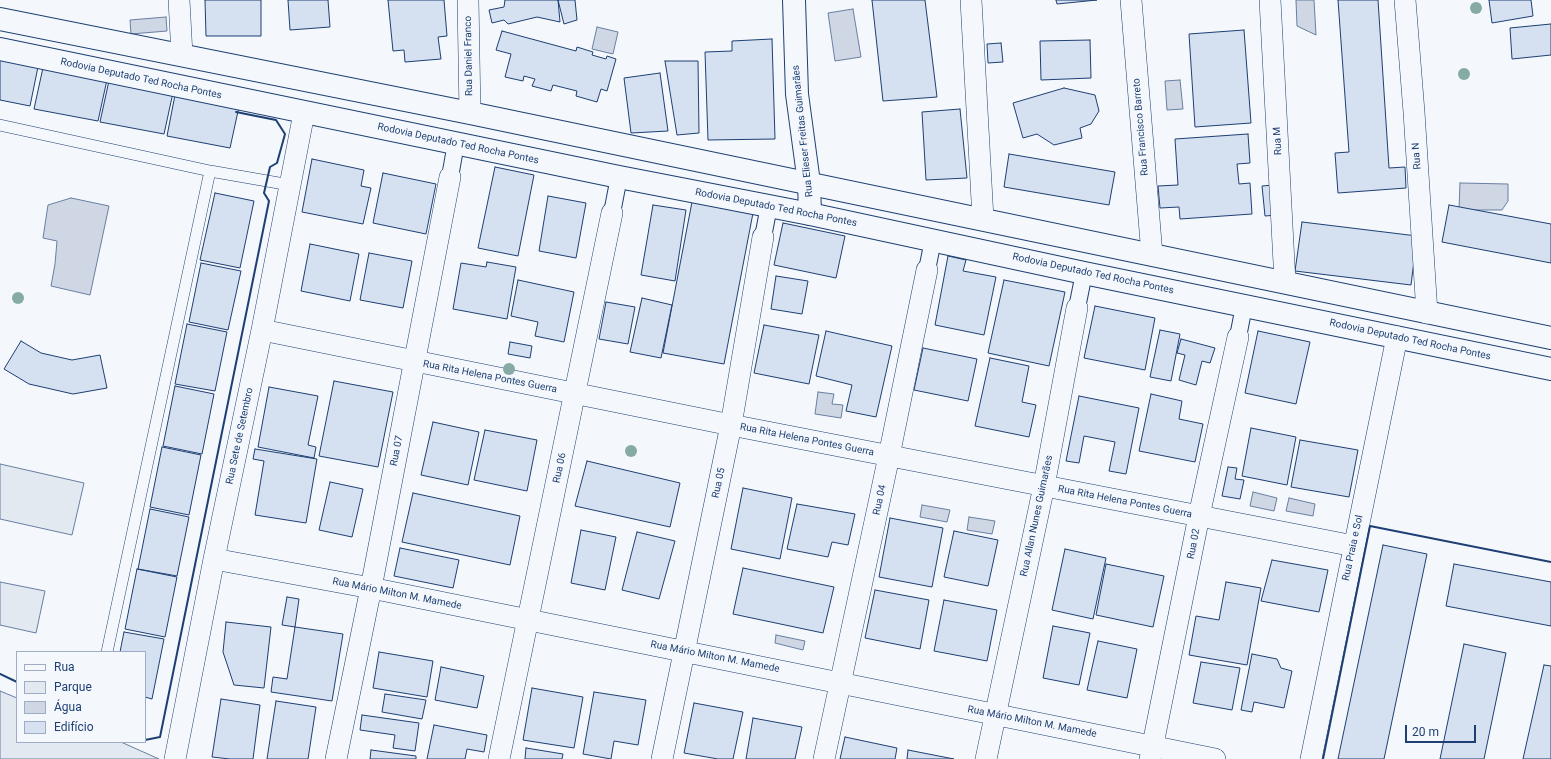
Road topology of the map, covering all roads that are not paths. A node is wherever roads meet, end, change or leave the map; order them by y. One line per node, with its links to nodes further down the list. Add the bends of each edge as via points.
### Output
1 (179, 0): 10 (street)
2 (468, 0): 12 (street, Rua Daniel Franco)
3 (794, 0): 18 (main road, Rua Elieser Freitas Guimarães, via 797,94)
4 (971, 0): 23 (street)
5 (1130, 0): 26 (street, Rua Francisco Barreto)
6 (1270, 0): 29 (street, Rua M)
7 (1405, 0): 32 (street, Rua N)
8 (0, 19): 10 (main road)
9 (0, 49): 11 (main road, Rodovia Deputado Ted Rocha Pontes)
10 (182, 55): 12 (main road)
11 (304, 113): 14 (main road, Rodovia Deputado Ted Rocha Pontes); 19 (street, Rua Sete de Setembro)
12 (470, 113): 18 (main road)
13 (0, 125): 15 (lane)
14 (456, 143): 16 (street, Rua 07); 17 (main road, Rodovia Deputado Ted Rocha Pontes)
15 (210, 171): 19 (lane); 48 (lane)
16 (450, 177): 37 (street, Rua 07)
17 (619, 177): 20 (main road, Rodovia Deputado Ted Rocha Pontes); 21 (street, Rua 06)
18 (808, 183): 22 (main road, Rua Elieser Freitas Guimarães); 23 (main road)
19 (290, 185): 33 (street, Rua Sete de Setembro)
20 (769, 206): 22 (main road, Rodovia Deputado Ted Rocha Pontes); 24 (street, Rua 05)
21 (612, 213): 39 (street, Rua 06)
22 (810, 214): 25 (main road, Rodovia Deputado Ted Rocha Pontes)
23 (984, 219): 26 (main road)
24 (763, 237): 40 (street, Rua 05)
25 (933, 240): 27 (street, Rua 04); 28 (main road, Rodovia Deputado Ted Rocha Pontes)
26 (1152, 255): 29 (main road)
27 (927, 270): 41 (street, Rua 04)
28 (1084, 273): 30 (main road, Rodovia Deputado Ted Rocha Pontes); 31 (street, Rua Allan Nunes Guimarães)
29 (1285, 282): 32 (main road)
30 (1244, 306): 34 (street, Rua 02); 35 (main road, Rodovia Deputado Ted Rocha Pontes)
31 (1077, 308): 42 (street, Rua Allan Nunes Guimarães)
32 (1427, 313): 36 (main road)
33 (262, 330): 37 (street, Rua Rita Helena Pontes Guerra); 45 (street, Rua Sete de Setembro)
34 (1238, 337): 43 (street, Rua 02)
35 (1397, 337): 38 (main road, Rodovia Deputado Ted Rocha Pontes); 44 (street, Rua Praia e Sol)
36 (1551, 338)
37 (414, 362): 39 (street, Rua Rita Helena Pontes Guerra); 46 (street, Rua 07)
38 (1551, 369)
39 (575, 394): 40 (street, Rua Rita Helena Pontes Guerra); 47 (street, Rua 06)
40 (731, 425): 41 (street, Rua Rita Helena Pontes Guerra); 49 (street, Rua 05)
41 (889, 456): 42 (street, Rua Rita Helena Pontes Guerra); 50 (street, Rua 04)
42 (1044, 486): 43 (street, Rua Rita Helena Pontes Guerra); 51 (street, Rua Allan Nunes Guimarães)
43 (1199, 516): 44 (street, Rua Rita Helena Pontes Guerra); 52 (street, Rua 02)
44 (1354, 546): 60 (street, Rua Praia e Sol)
45 (214, 559): 46 (street, Rua Mário Milton M. Mamede); 53 (street, Rua Sete de Setembro)
46 (371, 588): 47 (street, Rua Mário Milton M. Mamede); 54 (street, Rua 07)
47 (528, 620): 49 (street, Rua Mário Milton M. Mamede); 55 (street, Rua 06)
48 (107, 651)
49 (684, 651): 50 (street, Rua Mário Milton M. Mamede); 56 (street, Rua 05)
50 (840, 683): 51 (street, Rua Mário Milton M. Mamede); 57 (street, Rua 04)
51 (995, 714): 52 (street, Rua Mário Milton M. Mamede); 58 (street, Rua Allan Nunes Guimarães)
52 (1151, 753): 59 (street, Rua Mário Milton M. Mamede)
53 (175, 759)
54 (336, 759)
55 (499, 759)
56 (662, 759)
57 (824, 759)
58 (986, 759)
59 (1215, 759)
60 (1311, 759)

